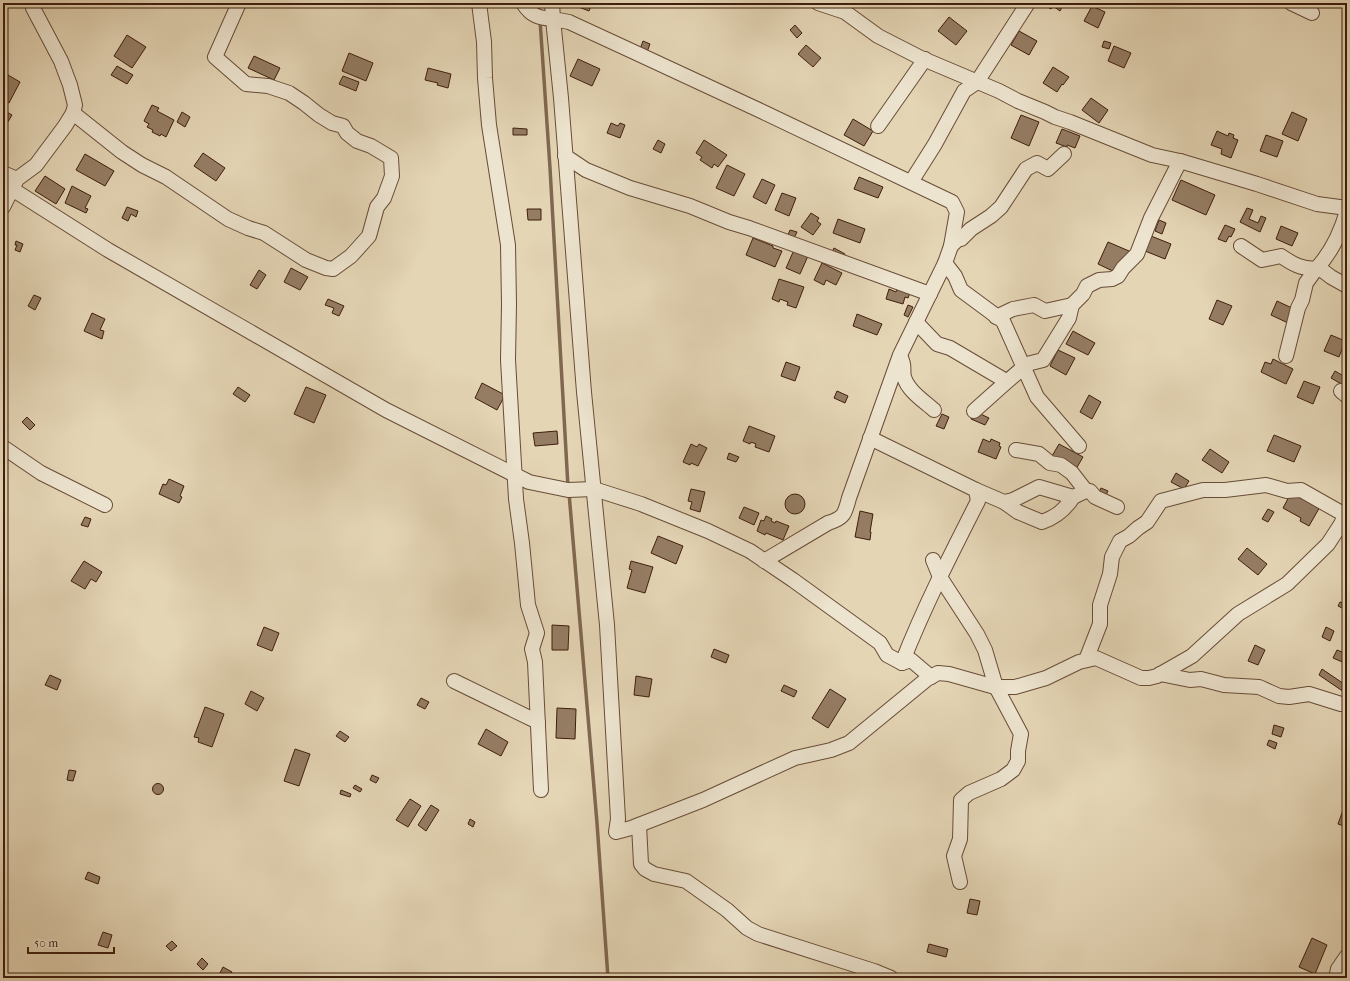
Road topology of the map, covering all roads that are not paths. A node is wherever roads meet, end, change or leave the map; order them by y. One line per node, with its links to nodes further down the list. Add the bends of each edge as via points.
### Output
1 (33, 3): 13 (street, via 33,8 61,61 70,85 75,105)
2 (239, 3): 13 (street, via 215,57 246,84 268,86 289,93 332,123 343,126 357,141 391,158 392,176 369,236 351,256 333,269 306,260 264,234 228,219 166,177 122,152)
3 (479, 3): 42 (street, via 489,125 508,245 508,360)
4 (523, 3): 10 (street, via 527,10 540,18)
5 (552, 3): 10 (street)
6 (818, 3): 11 (street, via 844,12 878,36)
7 (1028, 3): 12 (street)
8 (1291, 3): 9 (street)
9 (1312, 12)
10 (553, 19): 16 (street); 19 (street, via 569,22 627,48)
11 (926, 60): 12 (street); 14 (street)
12 (977, 82): 17 (street, via 1055,117 1152,155); 19 (street, via 964,91)
13 (73, 113): 20 (street, via 36,165)
14 (878, 126)
15 (1064, 154): 23 (street, via 1048,169 1037,163 1026,169 1000,207)
16 (565, 156): 28 (street, via 586,170 630,188 690,206); 43 (street)
17 (1180, 161): 22 (street, via 1317,204); 29 (street, via 1151,218 1137,254 1118,276 1099,280 1087,286)
18 (3, 173): 20 (street)
19 (912, 182): 23 (street, via 952,202 957,212)
20 (15, 184): 21 (street); 42 (street, via 108,250 386,410)
21 (3, 207)
22 (1347, 210): 26 (street, via 1326,260)
23 (951, 246): 25 (street)
24 (1241, 246): 26 (street, via 1262,260 1280,256 1303,268)
25 (944, 263): 28 (street); 30 (street, via 955,276 961,290)
26 (1317, 268): 27 (street); 33 (street, via 1306,283)
27 (1347, 286)
28 (930, 294): 31 (street)
29 (1072, 305): 30 (street, via 1046,311 1034,305 1013,309); 34 (street, via 1068,318 1043,360)
30 (996, 317): 34 (street, via 1003,321)
31 (916, 322): 32 (street); 35 (street, via 937,344 950,348)
32 (900, 355): 36 (street, via 904,363 907,385); 38 (street)
33 (1286, 356)
34 (1024, 366): 35 (street); 39 (street, via 1039,399)
35 (1006, 381): 37 (street)
36 (934, 410)
37 (974, 411)
38 (870, 438): 44 (street); 51 (street, via 846,512 839,520 828,523)
39 (1079, 446)
40 (3, 447): 47 (street, via 42,473)
41 (1016, 450): 45 (street, via 1039,454 1050,463 1061,465 1072,473)
42 (515, 474): 43 (street, via 529,482 568,490); 60 (street, via 528,605 537,633 532,648)
43 (594, 489): 51 (street, via 708,530); 62 (street, via 607,625 618,819 616,832)
44 (976, 490): 46 (street); 52 (street, via 978,501)
45 (1080, 494): 46 (street, via 1039,487); 46 (street, via 1067,508 1042,522 1018,512); 48 (street, via 1090,491 1095,497)
46 (1004, 502)
47 (105, 505)
48 (1117, 507)
49 (1347, 514): 53 (street, via 1301,490 1287,491 1266,485 1203,490 1161,501 1147,522 1120,541 1112,557 1110,574 1100,605 1100,624); 55 (street, via 1328,544 1287,584 1238,614 1192,656)
50 (933, 560): 52 (street)
51 (764, 561): 54 (street, via 880,643 887,654)
52 (940, 577): 54 (street); 58 (street, via 977,634 985,650)
53 (1086, 660): 55 (street, via 1096,658 1141,678); 58 (street, via 1046,678 1015,687)
54 (902, 663): 56 (street, via 911,660)
55 (1160, 674): 59 (street, via 1190,680 1201,679 1224,685 1259,687 1279,696 1309,694)
56 (930, 677): 58 (street, via 938,673 949,674); 62 (street, via 849,743 795,758 703,800)
57 (454, 681): 60 (street)
58 (996, 687): 63 (street, via 1021,734 1018,761 1013,770 1001,779 970,793 961,800 960,839 954,856)
59 (1347, 704)
60 (538, 722): 61 (street)
61 (541, 790)
62 (639, 824): 65 (street, via 641,864 645,869 654,874 686,882 758,934)
63 (960, 882)
64 (1347, 956): 66 (street, via 1338,969)
65 (891, 978)
66 (1336, 978)

